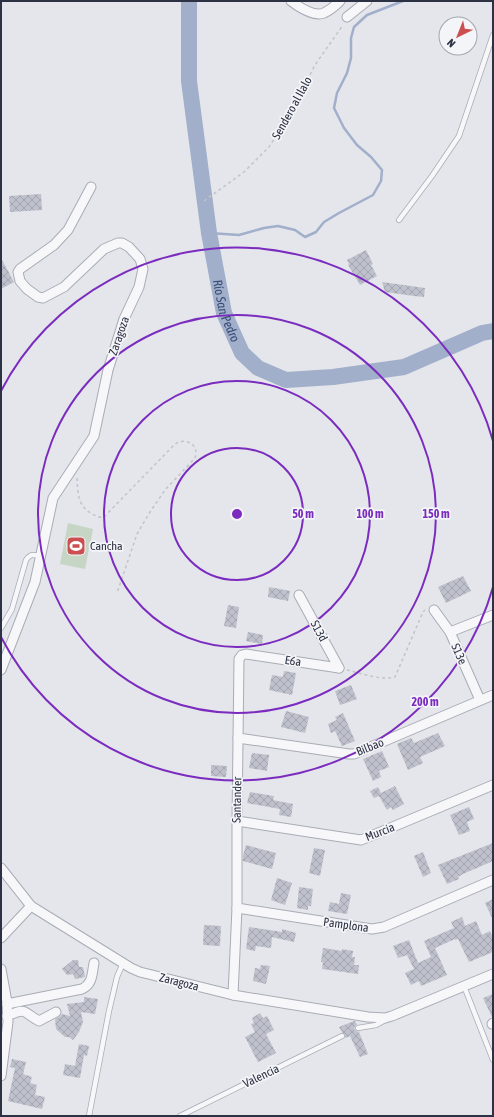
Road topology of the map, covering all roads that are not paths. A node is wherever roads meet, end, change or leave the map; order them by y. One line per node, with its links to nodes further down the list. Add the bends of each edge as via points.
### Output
1 (292, 1): 2 (street, via 314,13 323,13)
2 (340, 1)
3 (367, 1): 4 (street)
4 (347, 20)
5 (493, 36): 7 (lane, via 458,136)
6 (91, 187): 8 (street, Zaragoza, via 68,230 54,245 20,269 20,281 27,289 43,298 64,288 104,249 118,243 129,247 140,259 143,269 139,287 124,319 108,370 94,436 53,498)
7 (399, 220)
8 (41, 556): 12 (lane, via 32,555 26,560 12,609); 16 (street, Zaragoza, via 35,582)
9 (299, 595): 15 (street, S13d)
10 (434, 610): 13 (street, S13e)
11 (493, 614): 13 (street)
12 (1, 628)
13 (450, 632): 18 (street, S13e)
14 (246, 654): 15 (street, E6a); 19 (street, Santander, via 239,659)
15 (339, 668)
16 (1, 670)
17 (493, 695): 18 (street, Bilbao)
18 (480, 700): 19 (street, Bilbao, via 354,754)
19 (238, 738): 21 (street, Santander)
20 (493, 785): 21 (street, Murcia, via 361,840)
21 (236, 821): 25 (street, Santander)
22 (1, 868): 24 (street, Zaragoza)
23 (493, 880): 25 (street, Pamplona, via 384,927 372,929)
24 (31, 906): 26 (street); 28 (street, Zaragoza)
25 (237, 908): 32 (street, Santander)
26 (1, 938)
27 (94, 963): 33 (street, via 91,981 82,989)
28 (123, 963): 32 (street, Zaragoza, via 140,972); 42 (lane, via 109,1011)
29 (1, 969): 33 (street)
30 (493, 974): 31 (street)
31 (464, 986): 36 (street); 40 (lane)
32 (233, 995): 36 (street, Zaragoza, via 374,1018)
33 (7, 1004): 35 (street)
34 (56, 1012): 35 (street, via 39,1021 23,1011)
35 (7, 1016): 37 (street)
36 (392, 1016): 38 (lane, via 376,1025)
37 (4, 1028): 41 (street)
38 (358, 1028)
39 (342, 1036): 43 (lane, Valencia)
40 (493, 1060)
41 (1, 1076)
42 (90, 1116)
43 (180, 1116)

